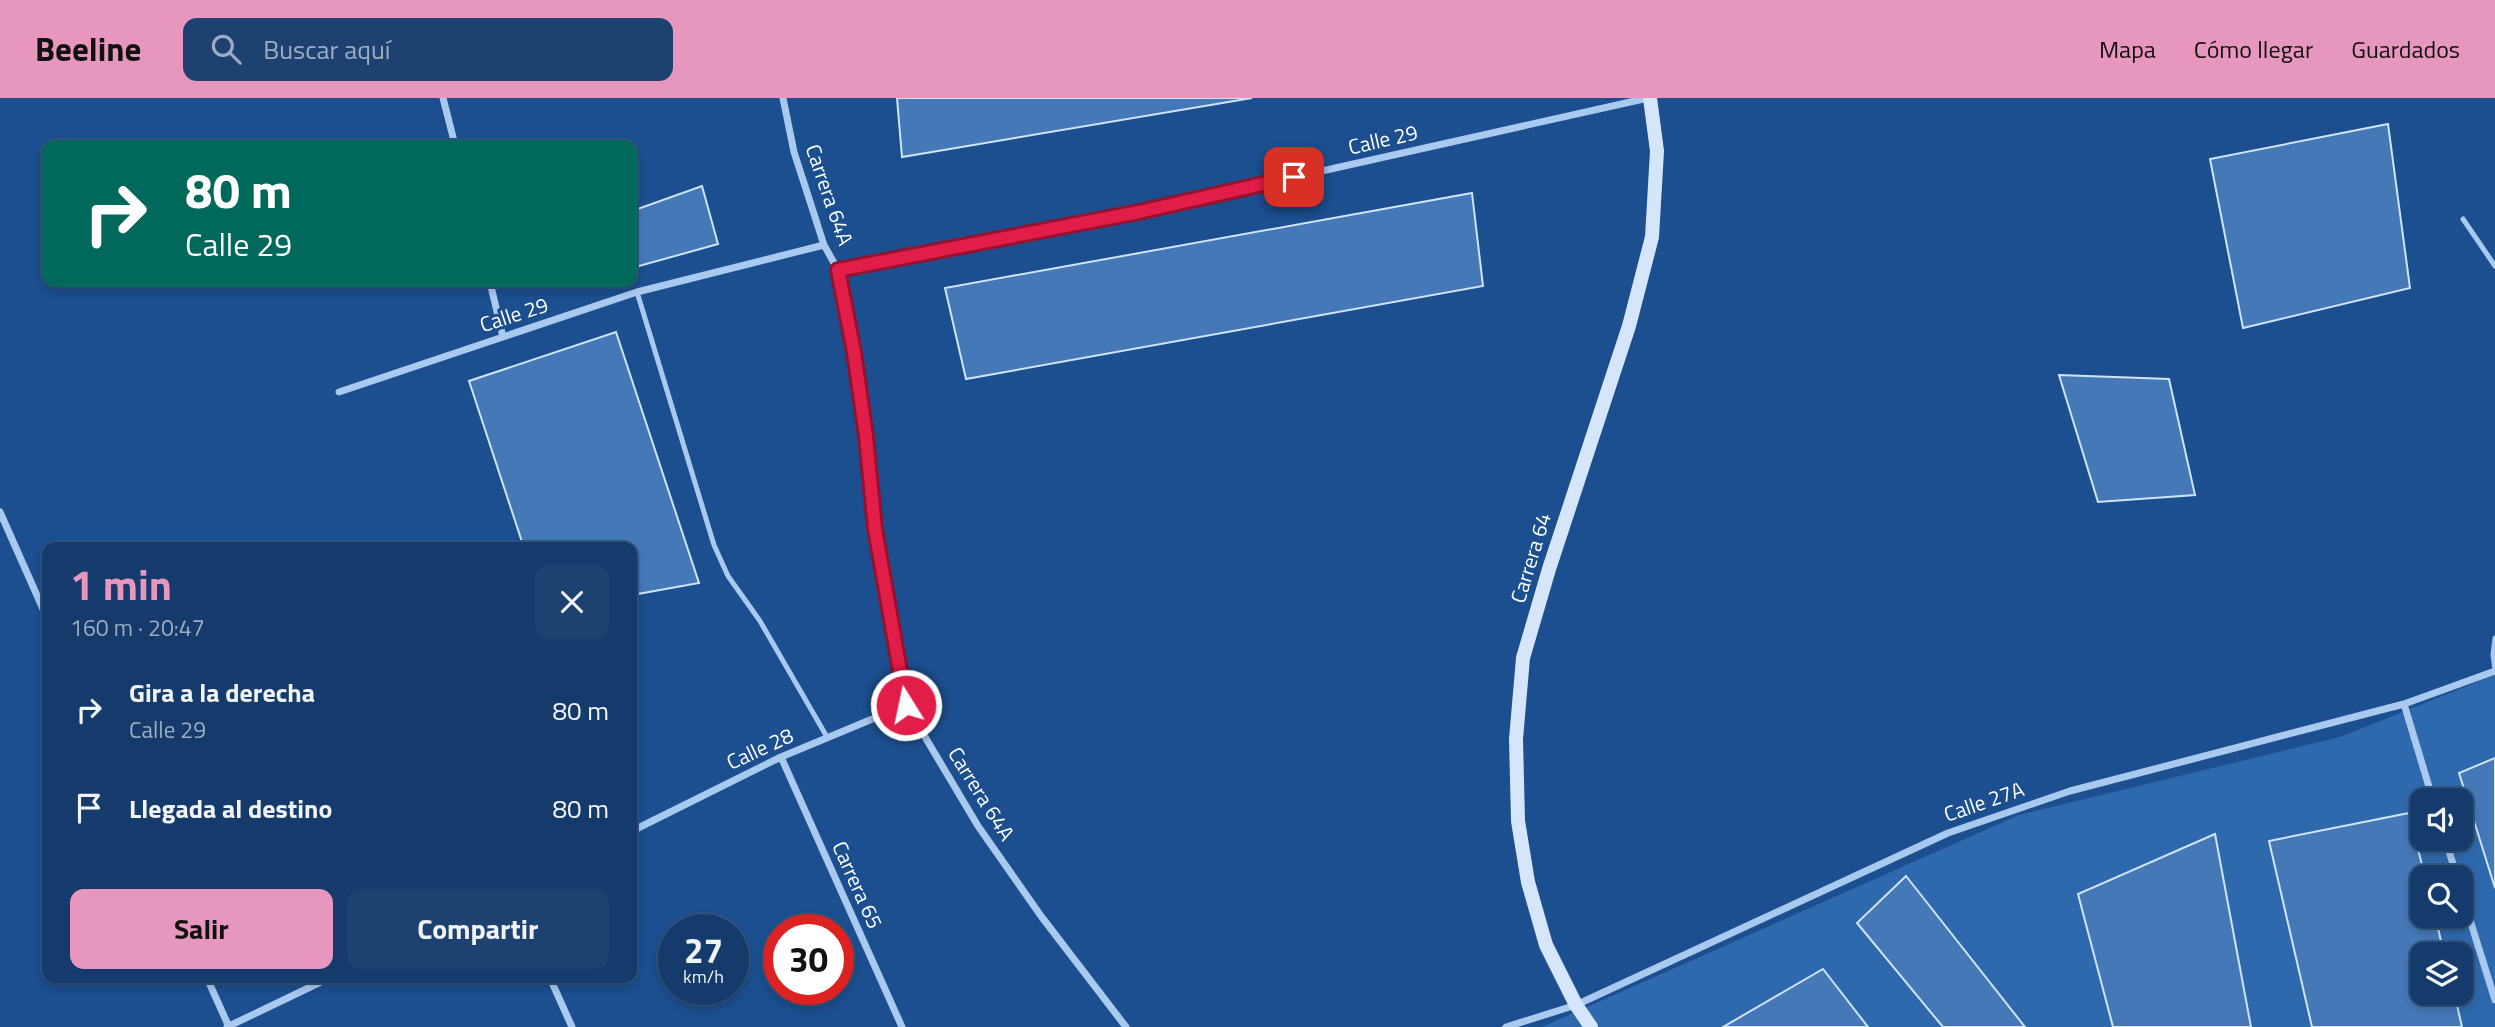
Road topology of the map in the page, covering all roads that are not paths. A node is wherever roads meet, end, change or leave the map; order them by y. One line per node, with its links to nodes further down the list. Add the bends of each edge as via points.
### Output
1 (443, 98): 4 (street)
2 (783, 98): 6 (street, Carrera 64A, via 794,152)
3 (1649, 98): 8 (street, Calle 29, via 1139,212); 28 (street, Carrera 64, via 1657,151 1652,237 1629,326 1523,658 1516,739 1518,821 1528,882 1546,945)
4 (454, 140)
5 (2463, 219): 7 (lane)
6 (824, 245): 8 (street, Carrera 64A); 10 (street, Calle 29)
7 (2495, 266)
8 (838, 270): 18 (street, Carrera 64A)
9 (490, 287): 11 (street)
10 (637, 292): 11 (street, Calle 29); 19 (lane, via 727,576 760,621)
11 (503, 337): 12 (street, Calle 29)
12 (339, 392)
13 (0, 512): 14 (street)
14 (42, 607)
15 (2495, 638): 16 (lane)
16 (2495, 670): 17 (street, Calle 27A)
17 (2404, 704): 21 (street); 28 (street, Calle 27A, via 2070,791 1948,833)
18 (906, 705): 19 (street, Calle 28); 32 (street, Carrera 64A, via 978,826)
19 (827, 737): 20 (street, Calle 28)
20 (781, 757): 22 (street, Calle 28); 31 (street, Carrera 65)
21 (2429, 788)
22 (637, 829)
23 (2472, 928): 27 (street)
24 (209, 983): 29 (street)
25 (319, 983): 29 (street)
26 (552, 983): 30 (street)
27 (2495, 1000)
28 (1576, 1005): 33 (street, Calle 27A); 34 (street, Carrera 64)
29 (228, 1027)
30 (572, 1027)
31 (902, 1027)
32 (1126, 1027)
33 (1506, 1027)
34 (1591, 1027)

